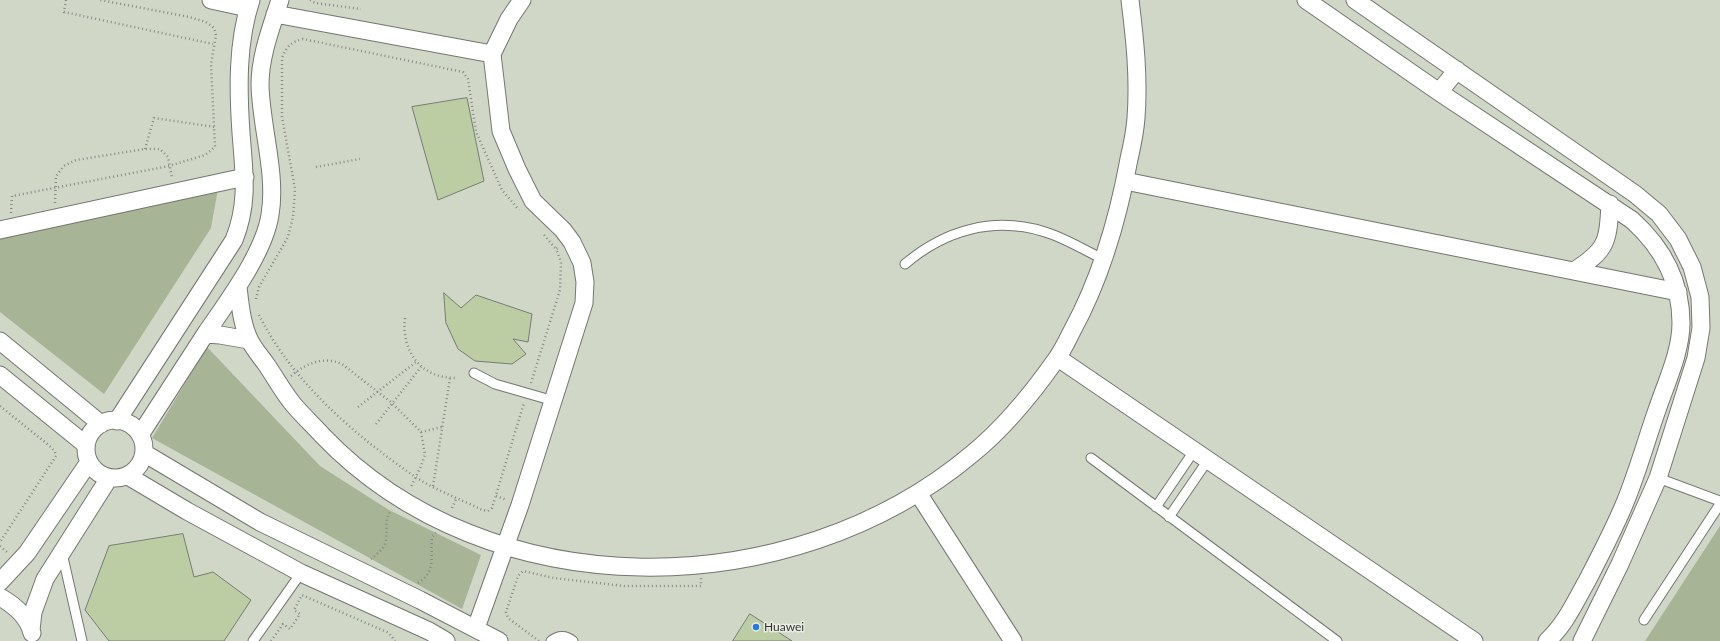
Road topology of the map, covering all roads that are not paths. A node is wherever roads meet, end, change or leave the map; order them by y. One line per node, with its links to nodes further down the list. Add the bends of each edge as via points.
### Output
1 (212, 0): 6 (street)
2 (522, 0): 8 (street, via 509,19)
3 (1130, 0): 12 (street, via 1138,60 1136,121)
4 (1306, 0): 10 (street)
5 (1355, 0): 9 (street)
6 (249, 4): 11 (street, via 241,46 239,90)
7 (277, 7): 8 (street); 18 (street, via 265,47 260,84 272,192 270,215 265,235)
8 (492, 54): 26 (street, via 501,131 517,169 533,201 563,230 582,263 585,282 584,303)
9 (1457, 70): 10 (street); 36 (street, via 1636,194 1659,214 1678,239 1692,266 1700,297 1701,328 1696,358)
10 (1439, 92): 13 (street)
11 (245, 177): 14 (street); 27 (street, via 244,209 234,240)
12 (1125, 181): 15 (street); 17 (street)
13 (1610, 204): 17 (street, via 1605,243 1592,260); 19 (street, via 1648,234 1668,265)
14 (5, 229)
15 (1103, 259): 16 (lane, via 1046,232 996,225 947,236); 23 (street, via 1088,302)
16 (906, 264)
17 (1574, 271): 19 (street)
18 (238, 287): 20 (street); 21 (street)
19 (1678, 292): 60 (street, via 1681,324 1676,356 1624,504 1572,607 1560,627)
20 (206, 334): 21 (street); 28 (street)
21 (249, 340): 42 (street, via 294,405 338,452 389,492 445,524)
22 (0, 341): 27 (street)
23 (1058, 358): 31 (street); 37 (street, via 1018,410 971,455)
24 (474, 373): 26 (lane, via 495,384)
25 (2, 381): 29 (street)
26 (554, 401): 42 (street)
27 (109, 422): 28 (street, via 126,423); 29 (street, via 89,436)
28 (140, 435): 30 (street)
29 (86, 445): 33 (street)
30 (144, 453): 34 (street, via 136,470); 48 (street, via 260,522)
31 (1201, 455): 40 (lane); 41 (lane); 59 (street)
32 (1091, 458): 40 (lane)
33 (89, 462): 35 (street, via 101,475); 45 (street, via 27,553)
34 (128, 476): 35 (street); 44 (street)
35 (109, 478): 43 (street)
36 (1658, 478): 38 (lane); 61 (street)
37 (918, 493): 42 (street, via 855,526 788,550 700,566 646,569 575,563); 57 (street)
38 (1720, 501)
39 (1720, 504): 47 (lane)
40 (1156, 507): 41 (lane)
41 (1169, 517): 58 (lane)
42 (506, 547): 48 (street)
43 (62, 552): 49 (street, via 38,595); 51 (lane)
44 (301, 573): 50 (street); 52 (lane)
45 (0, 582)
46 (0, 597): 49 (street, via 24,616)
47 (1644, 620)
48 (476, 628): 54 (street)
49 (32, 635)
50 (427, 636): 53 (street)
51 (82, 641)
52 (253, 641)
53 (446, 641)
54 (499, 641)
55 (551, 641): 56 (lane, via 562,636)
56 (573, 641)
57 (1013, 641)
58 (1337, 641)
59 (1474, 641)
60 (1547, 641)
61 (1582, 641)

